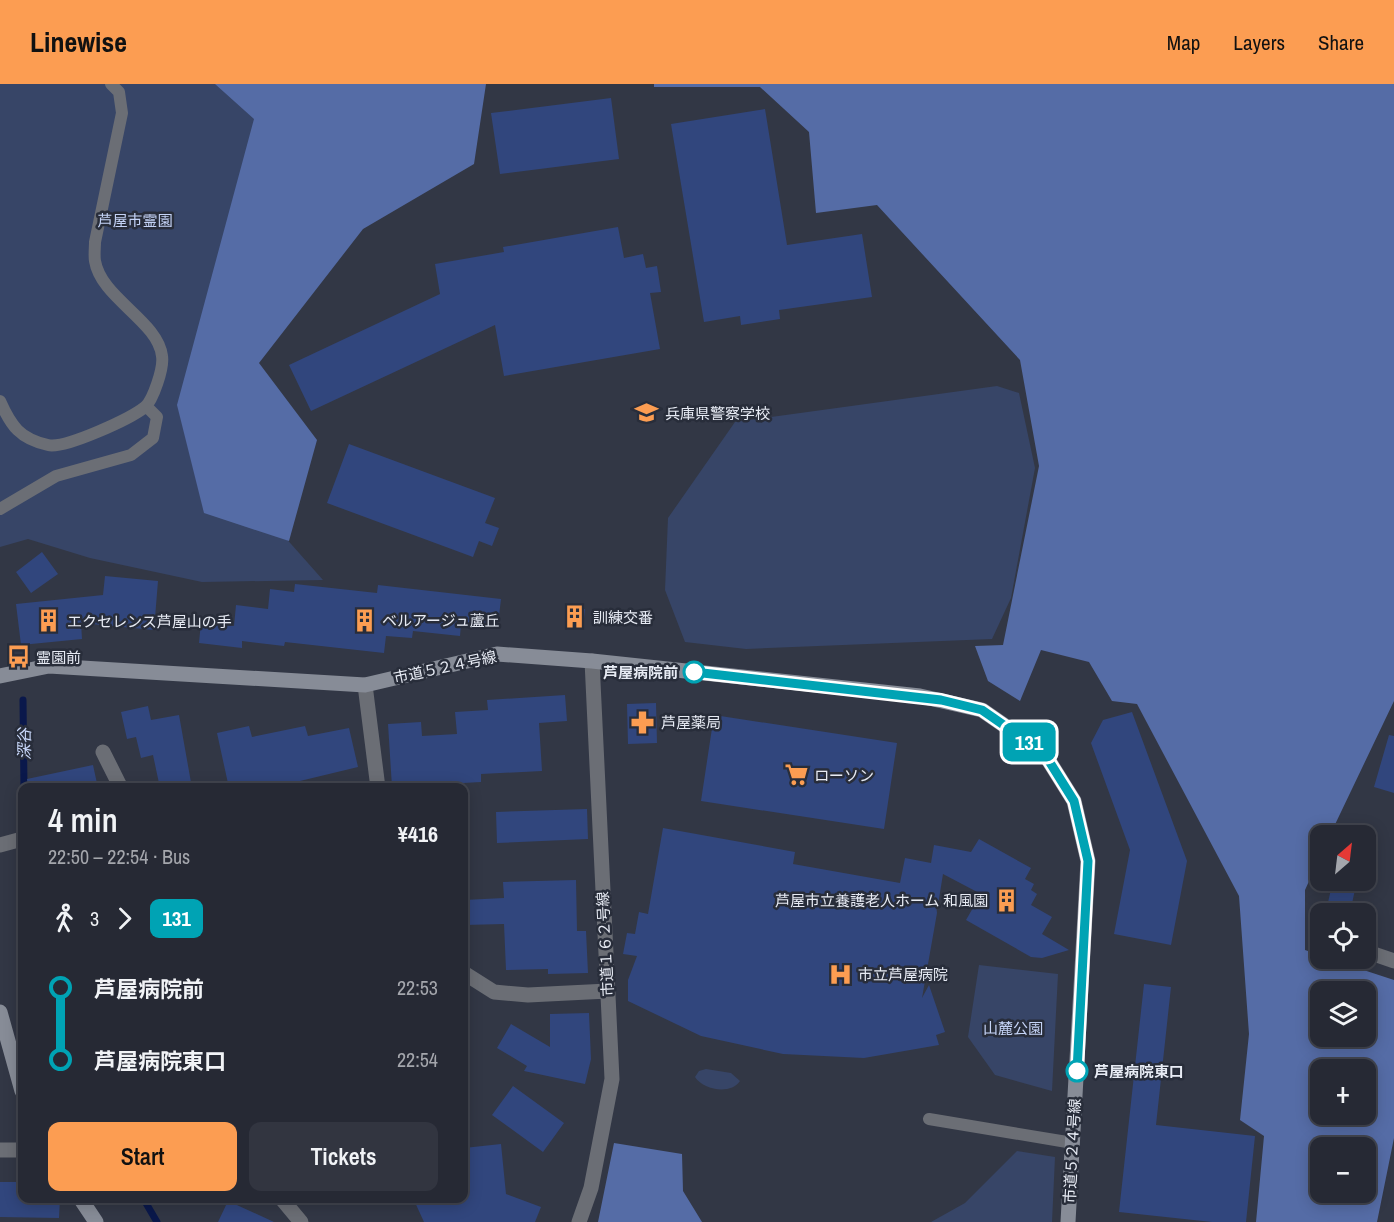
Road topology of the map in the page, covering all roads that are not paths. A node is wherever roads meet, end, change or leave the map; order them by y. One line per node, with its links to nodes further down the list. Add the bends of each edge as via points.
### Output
1 (111, 84): 3 (lane, via 119,92 122,113 94,261 104,283 154,336 162,356 160,376)
2 (0, 401): 3 (lane, via 20,434 50,446 94,435)
3 (146, 406): 4 (lane, via 157,417 153,438 132,455 56,476)
4 (0, 509)
5 (592, 662): 7 (street, 市道５２４号線, via 497,654); 16 (street, 市道１６２号線); 20 (street, 市道５２４号線, via 941,700 982,710 1044,753 1074,801 1088,861)
6 (0, 676): 7 (street, 市道５２４号線, via 49,666)
7 (365, 685): 10 (street)
8 (103, 752): 9 (street)
9 (118, 783)
10 (377, 783)
11 (18, 840): 12 (street)
12 (0, 845)
13 (1376, 955): 14 (street)
14 (1394, 961)
15 (468, 976): 16 (street, via 494,992)
16 (608, 992): 27 (street, 市道１６２号線, via 612,1079 591,1188)
17 (0, 1012): 18 (street)
18 (18, 1077)
19 (929, 1119): 20 (lane)
20 (1073, 1143): 28 (street, 市道５２４号線)
21 (0, 1150): 22 (street)
22 (18, 1150)
23 (83, 1203): 25 (street)
24 (285, 1203): 26 (street)
25 (96, 1222)
26 (301, 1222)
27 (579, 1222)
28 (1068, 1222)

